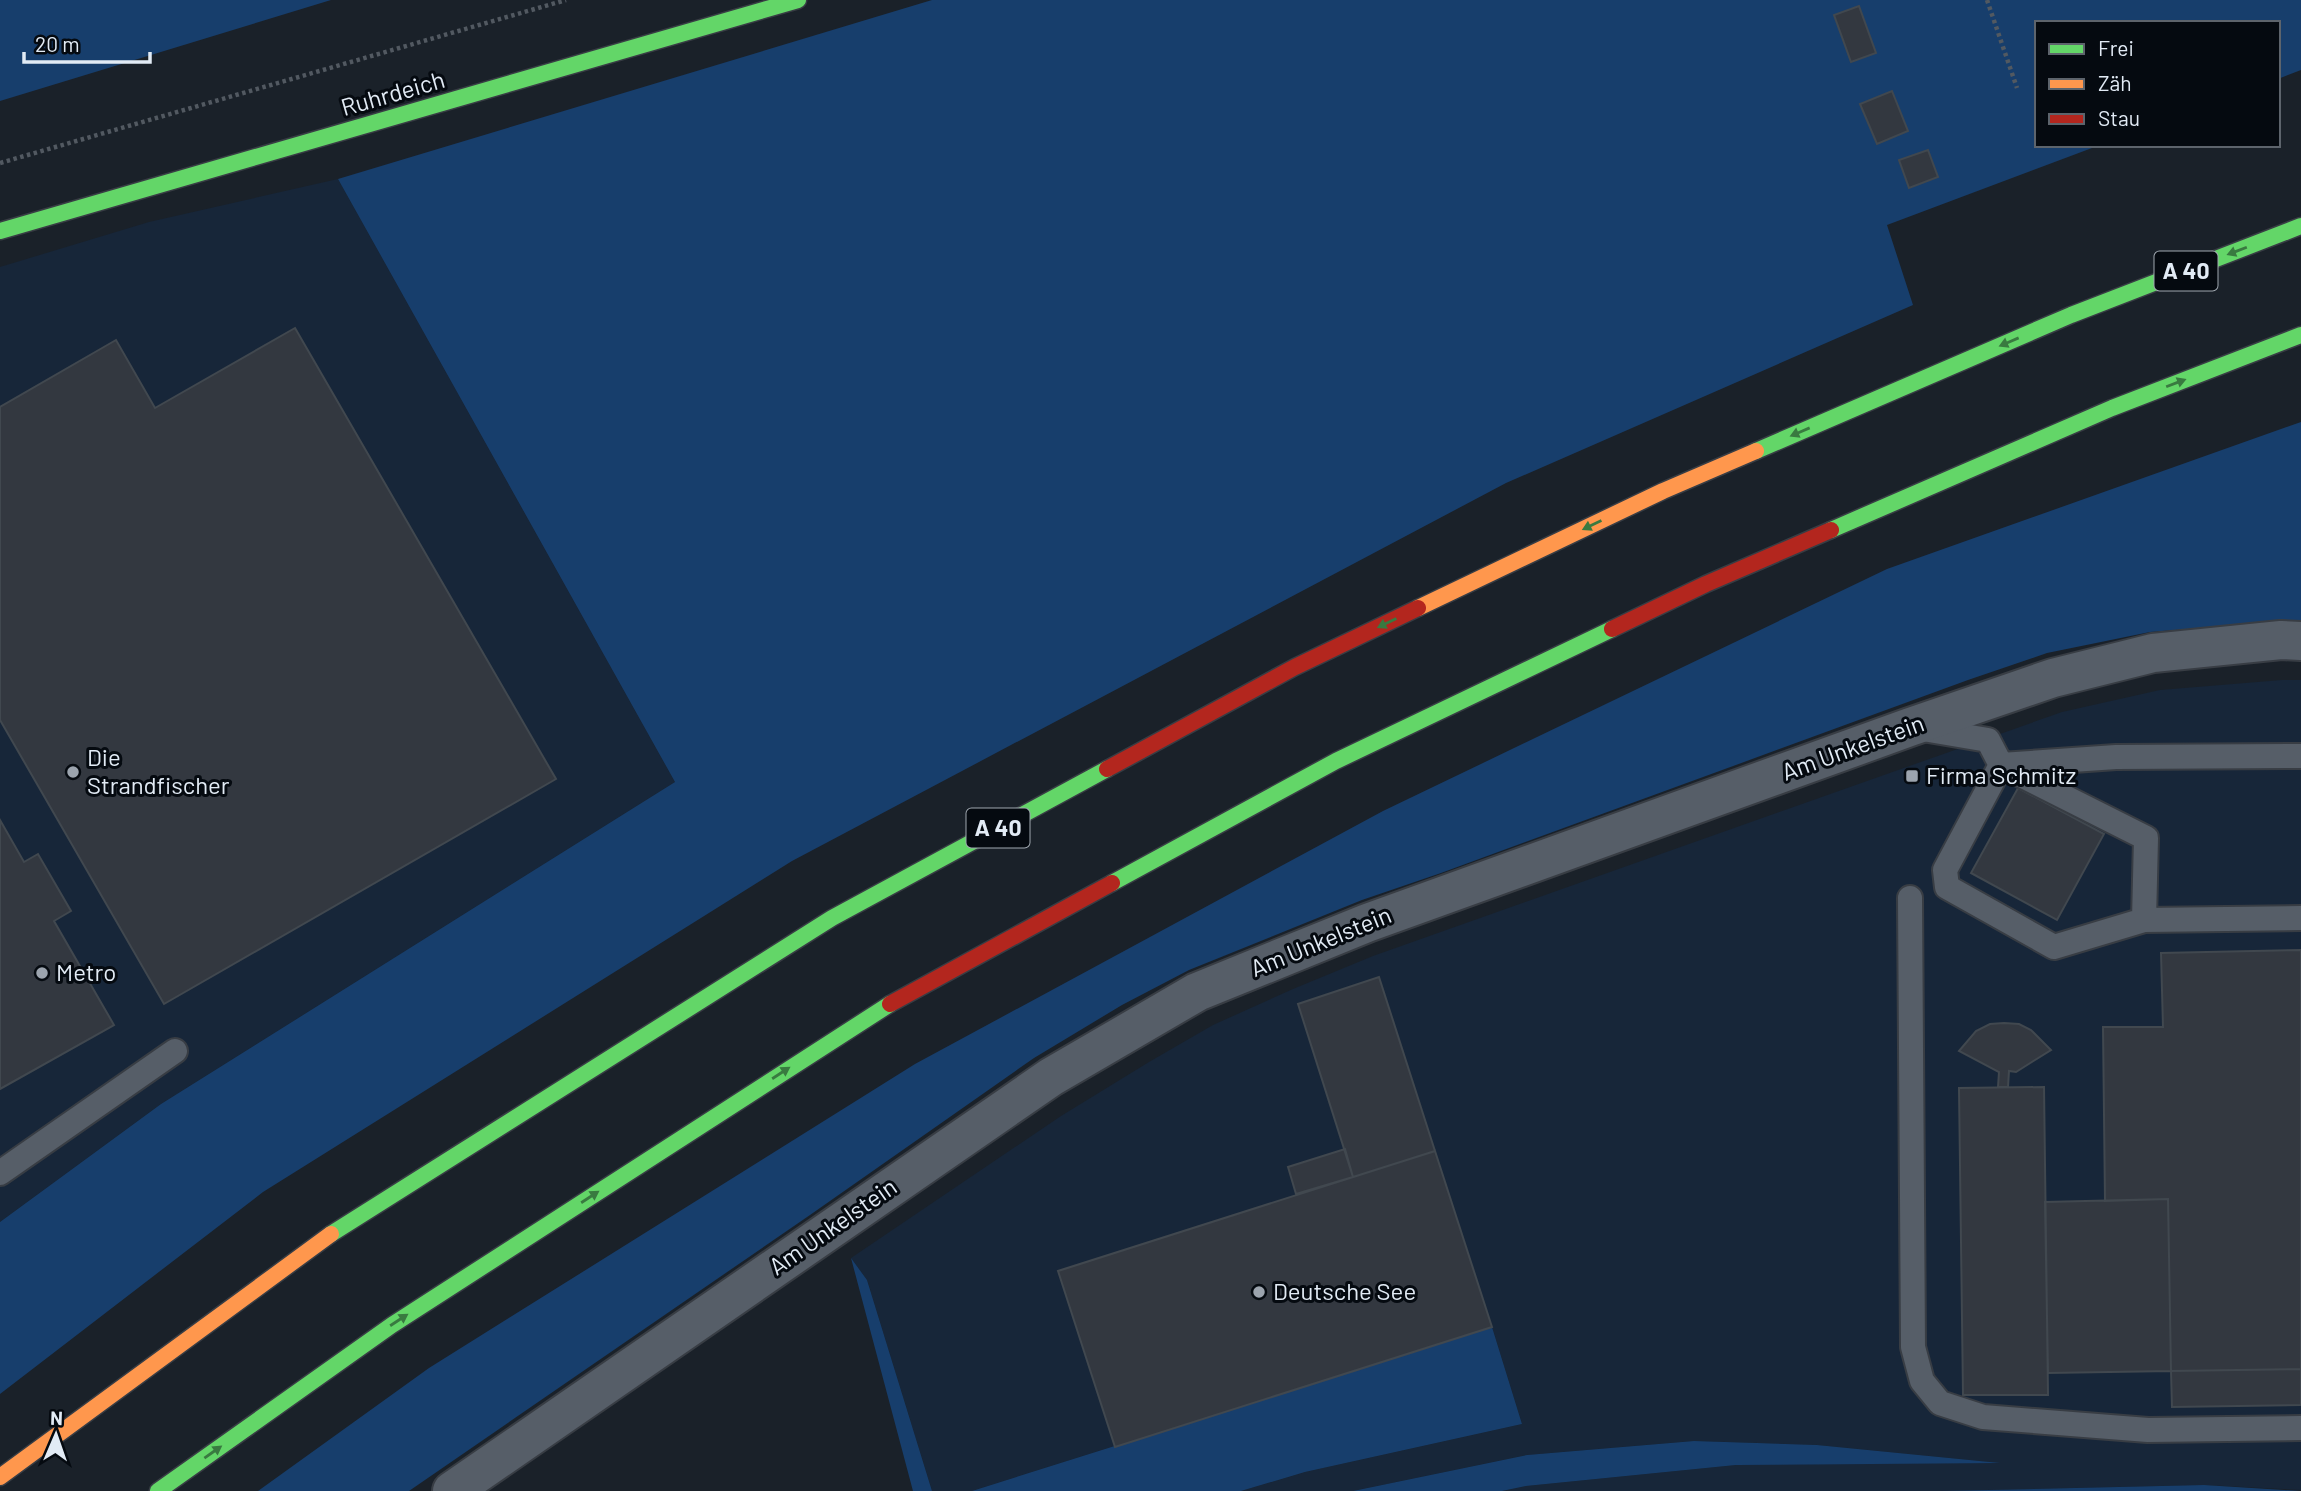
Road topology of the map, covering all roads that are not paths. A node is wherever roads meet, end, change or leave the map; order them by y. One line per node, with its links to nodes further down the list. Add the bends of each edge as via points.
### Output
1 (798, 0): 3 (main road, Ruhrdeich)
2 (2301, 226): 15 (main road, A 40, one-way to 15, via 2071,315 1663,491 1295,667 856,905 329,1236)
3 (0, 231)
4 (2301, 335): 16 (main road, one-way to 4, via 392,1325 880,1010 1324,768 1719,579 2112,408)
5 (2301, 641): 6 (street, Am Unkelstein, via 2153,653 2053,678)
6 (1910, 727): 8 (lane, via 1988,740); 17 (street, Am Unkelstein, via 1367,923 1197,992 1051,1077)
7 (2301, 756): 8 (lane, via 2116,757)
8 (2001, 765): 11 (lane, via 2146,838); 11 (lane, via 1945,870 1947,887 2054,947)
9 (1910, 898): 14 (lane, via 1913,1347 1922,1381 1940,1403 1983,1417 2148,1430)
10 (2301, 918): 11 (lane)
11 (2144, 920)
12 (175, 1051): 13 (lane)
13 (0, 1173)
14 (2301, 1428)
15 (0, 1477)
16 (158, 1491)
17 (452, 1491)

